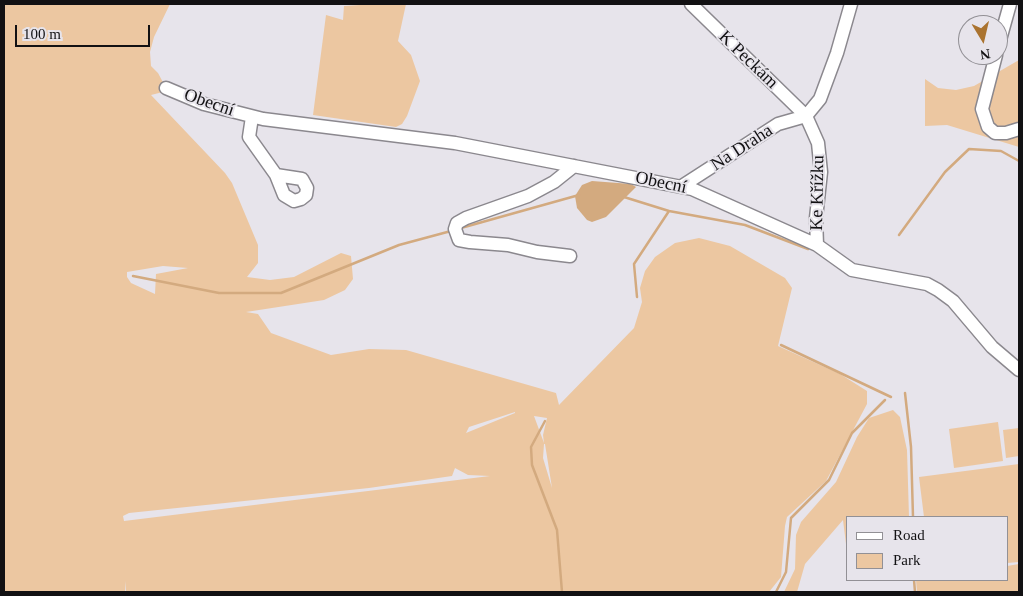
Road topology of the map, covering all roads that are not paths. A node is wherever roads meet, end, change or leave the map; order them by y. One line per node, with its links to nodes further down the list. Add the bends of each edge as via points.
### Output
1 (691, 4): 5 (street, K Peckám)
2 (851, 4): 5 (street, via 820,99)
3 (993, 65): 7 (street, via 982,109 988,127 995,133)
4 (166, 88): 6 (street, Obecní, via 204,104)
5 (806, 116): 10 (street, Na Draha, via 778,124); 11 (street, Ke Křížku, via 818,143 821,172)
6 (252, 117): 8 (street, Obecní, via 455,143); 9 (street, Obecní, via 249,137)
7 (1019, 129)
8 (574, 166): 10 (street, Obecní); 12 (street, via 528,196 466,218 457,223 456,229 459,240)
9 (276, 176)
10 (682, 186): 11 (street, Obecní, via 735,206)
11 (817, 245): 13 (street, Obecní, via 852,270 927,284 945,294 992,346)
12 (570, 256)
13 (1019, 370)

